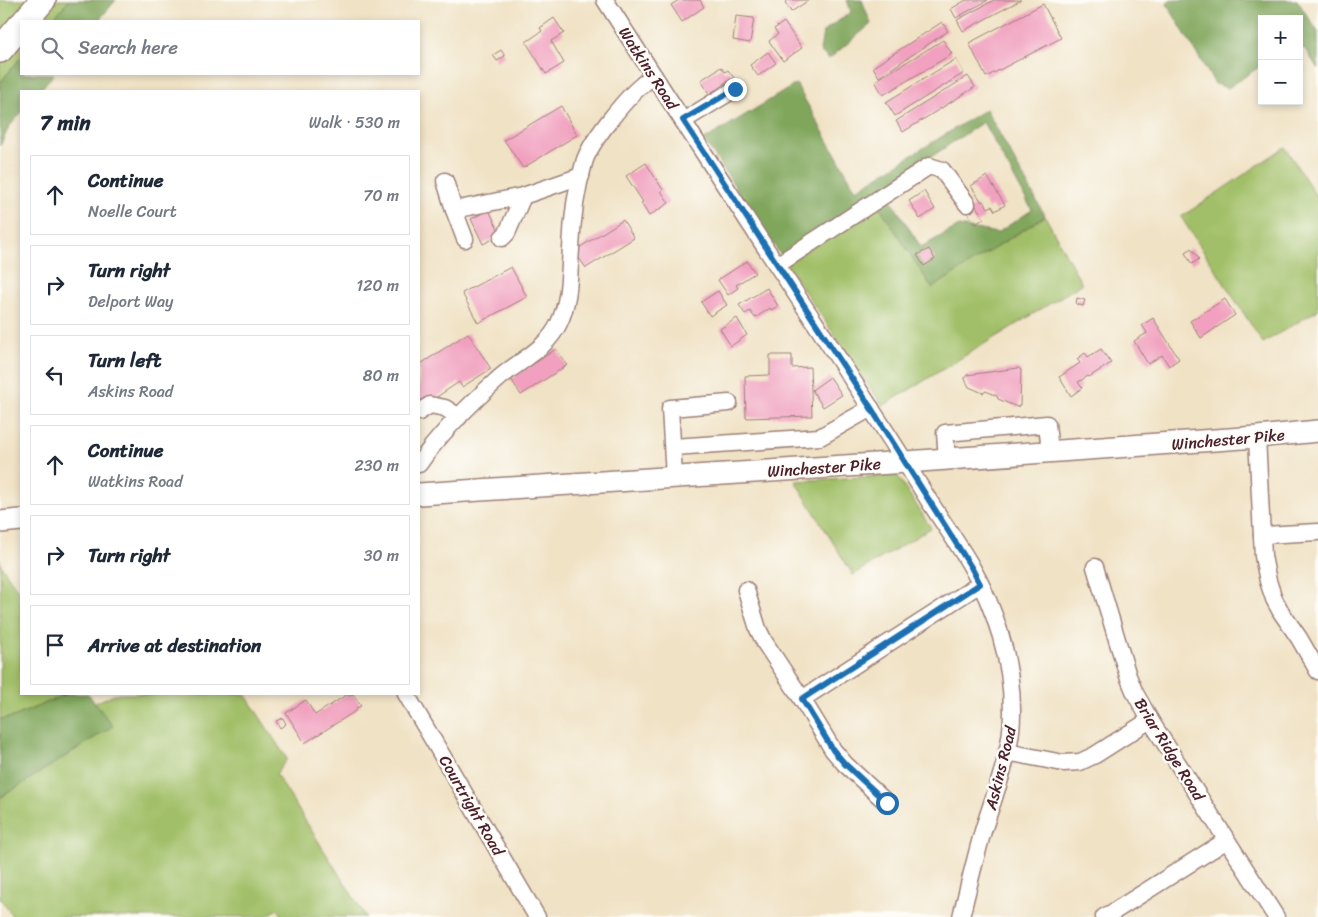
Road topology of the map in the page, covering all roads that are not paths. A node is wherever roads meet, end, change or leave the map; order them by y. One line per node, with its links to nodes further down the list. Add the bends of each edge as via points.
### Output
1 (43, 0): 3 (highway)
2 (606, 0): 6 (street, Watkins Road)
3 (26, 20)
4 (20, 26): 5 (highway)
5 (0, 50)
6 (654, 76): 8 (street, Watkins Road); 9 (street, via 617,111 592,146)
7 (735, 89): 8 (street)
8 (683, 120): 16 (street, Watkins Road)
9 (581, 176): 11 (street); 20 (street, via 569,288 560,323 552,337 497,380)
10 (445, 181): 13 (street)
11 (523, 196): 13 (street); 14 (street)
12 (967, 204): 16 (street, via 942,170 930,166)
13 (454, 210): 15 (street)
14 (502, 238)
15 (465, 239)
16 (777, 265): 18 (street, Watkins Road)
17 (729, 403): 23 (street, via 670,408)
18 (871, 408): 23 (street, via 820,437); 24 (street, Watkins Road)
19 (420, 411): 20 (street, via 430,405 445,408)
20 (459, 417): 25 (street)
21 (1318, 431): 22 (main road, Winchester Pike)
22 (1257, 437): 24 (main road, Winchester Pike); 31 (street)
23 (672, 447): 26 (street)
24 (906, 462): 26 (main road, Winchester Pike); 33 (street, Askins Road)
25 (420, 463)
26 (674, 477): 27 (main road, Winchester Pike)
27 (420, 494)
28 (20, 520): 29 (main road)
29 (0, 522)
30 (1318, 532): 31 (street)
31 (1262, 535): 35 (street, via 1263,556 1274,599)
32 (1095, 567): 38 (street, Briar Ridge Road, via 1128,676)
33 (980, 584): 37 (street); 39 (street, Askins Road, via 997,625 1008,666 1012,709)
34 (746, 590): 37 (street, via 765,643)
35 (1318, 670)
36 (407, 695): 42 (street, Courtright Road)
37 (802, 699): 40 (street, via 833,750)
38 (1150, 720): 39 (street, via 1080,762); 41 (street, Briar Ridge Road)
39 (1007, 752): 43 (street, Askins Road)
40 (887, 803)
41 (1227, 840): 44 (street); 45 (street, Briar Ridge Road)
42 (538, 917)
43 (961, 917)
44 (1104, 917)
45 (1276, 917)

